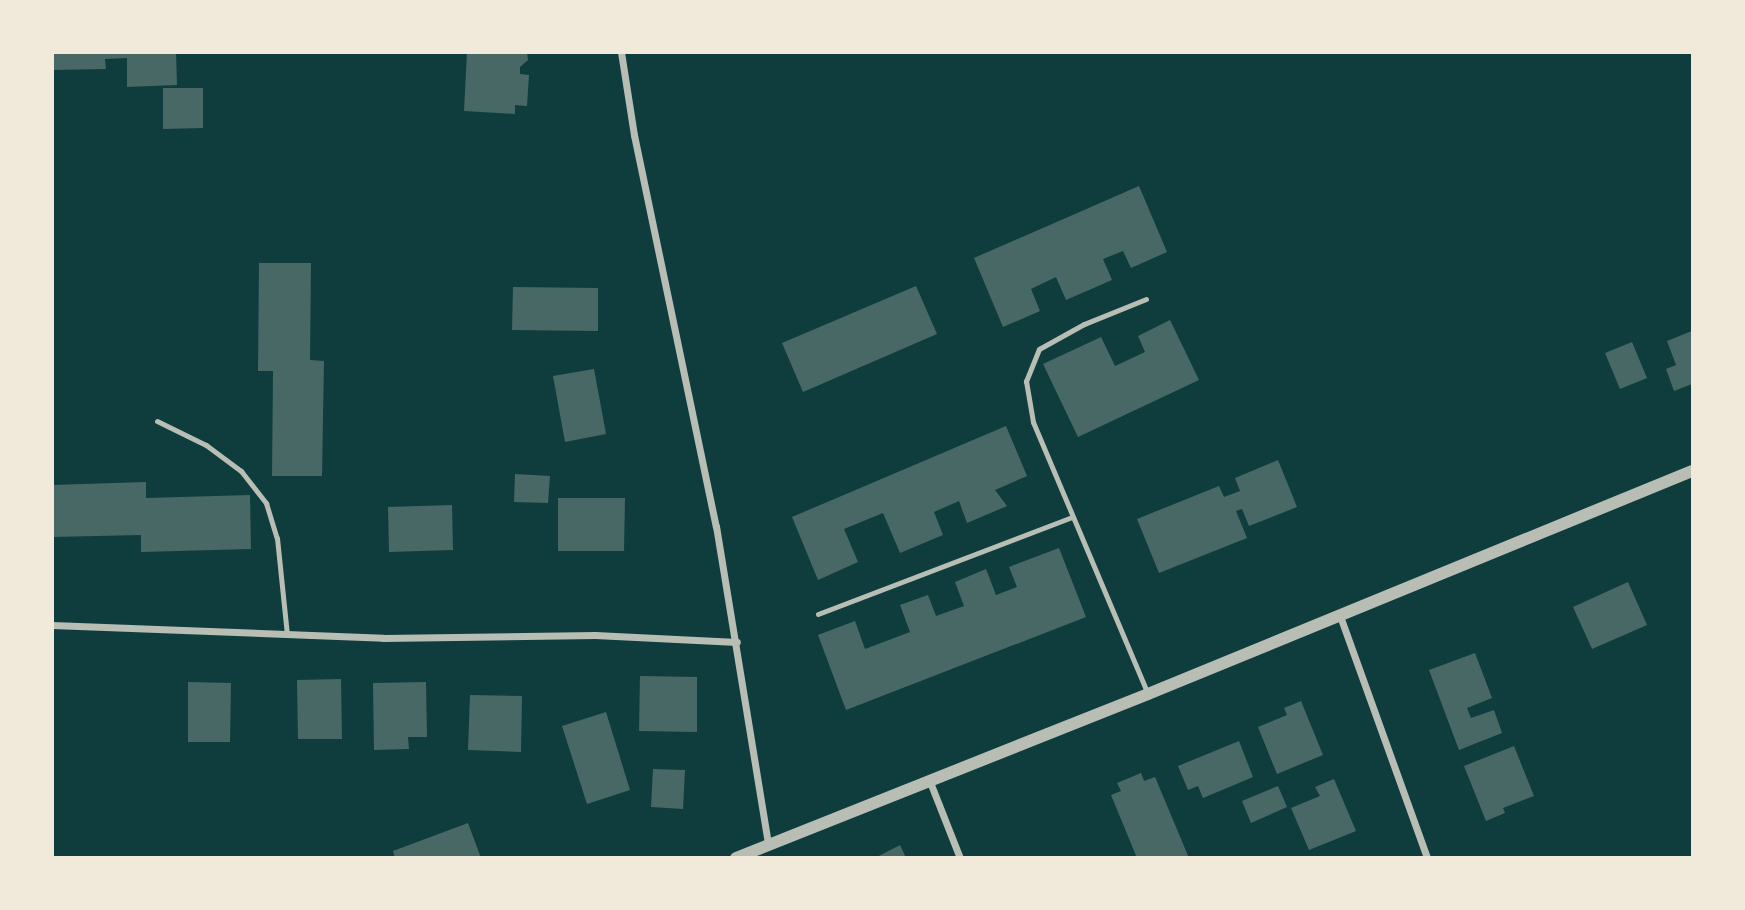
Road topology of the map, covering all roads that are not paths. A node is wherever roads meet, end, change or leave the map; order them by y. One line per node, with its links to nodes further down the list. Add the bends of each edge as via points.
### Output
1 (621, 52): 10 (street)
2 (1146, 299): 5 (lane, via 1084,324 1039,349 1026,381 1033,422)
3 (157, 421): 9 (lane, via 242,471 266,503 277,538)
4 (1692, 471): 7 (street)
5 (1072, 517): 6 (lane); 11 (lane)
6 (818, 614)
7 (1340, 616): 11 (street); 16 (street)
8 (52, 625): 9 (street)
9 (287, 634): 10 (street, via 383,638 595,635)
10 (737, 642): 13 (street)
11 (1148, 694): 12 (street)
12 (930, 782): 13 (street); 15 (street)
13 (768, 845): 14 (street)
14 (736, 858)
15 (960, 858)
16 (1427, 858)

